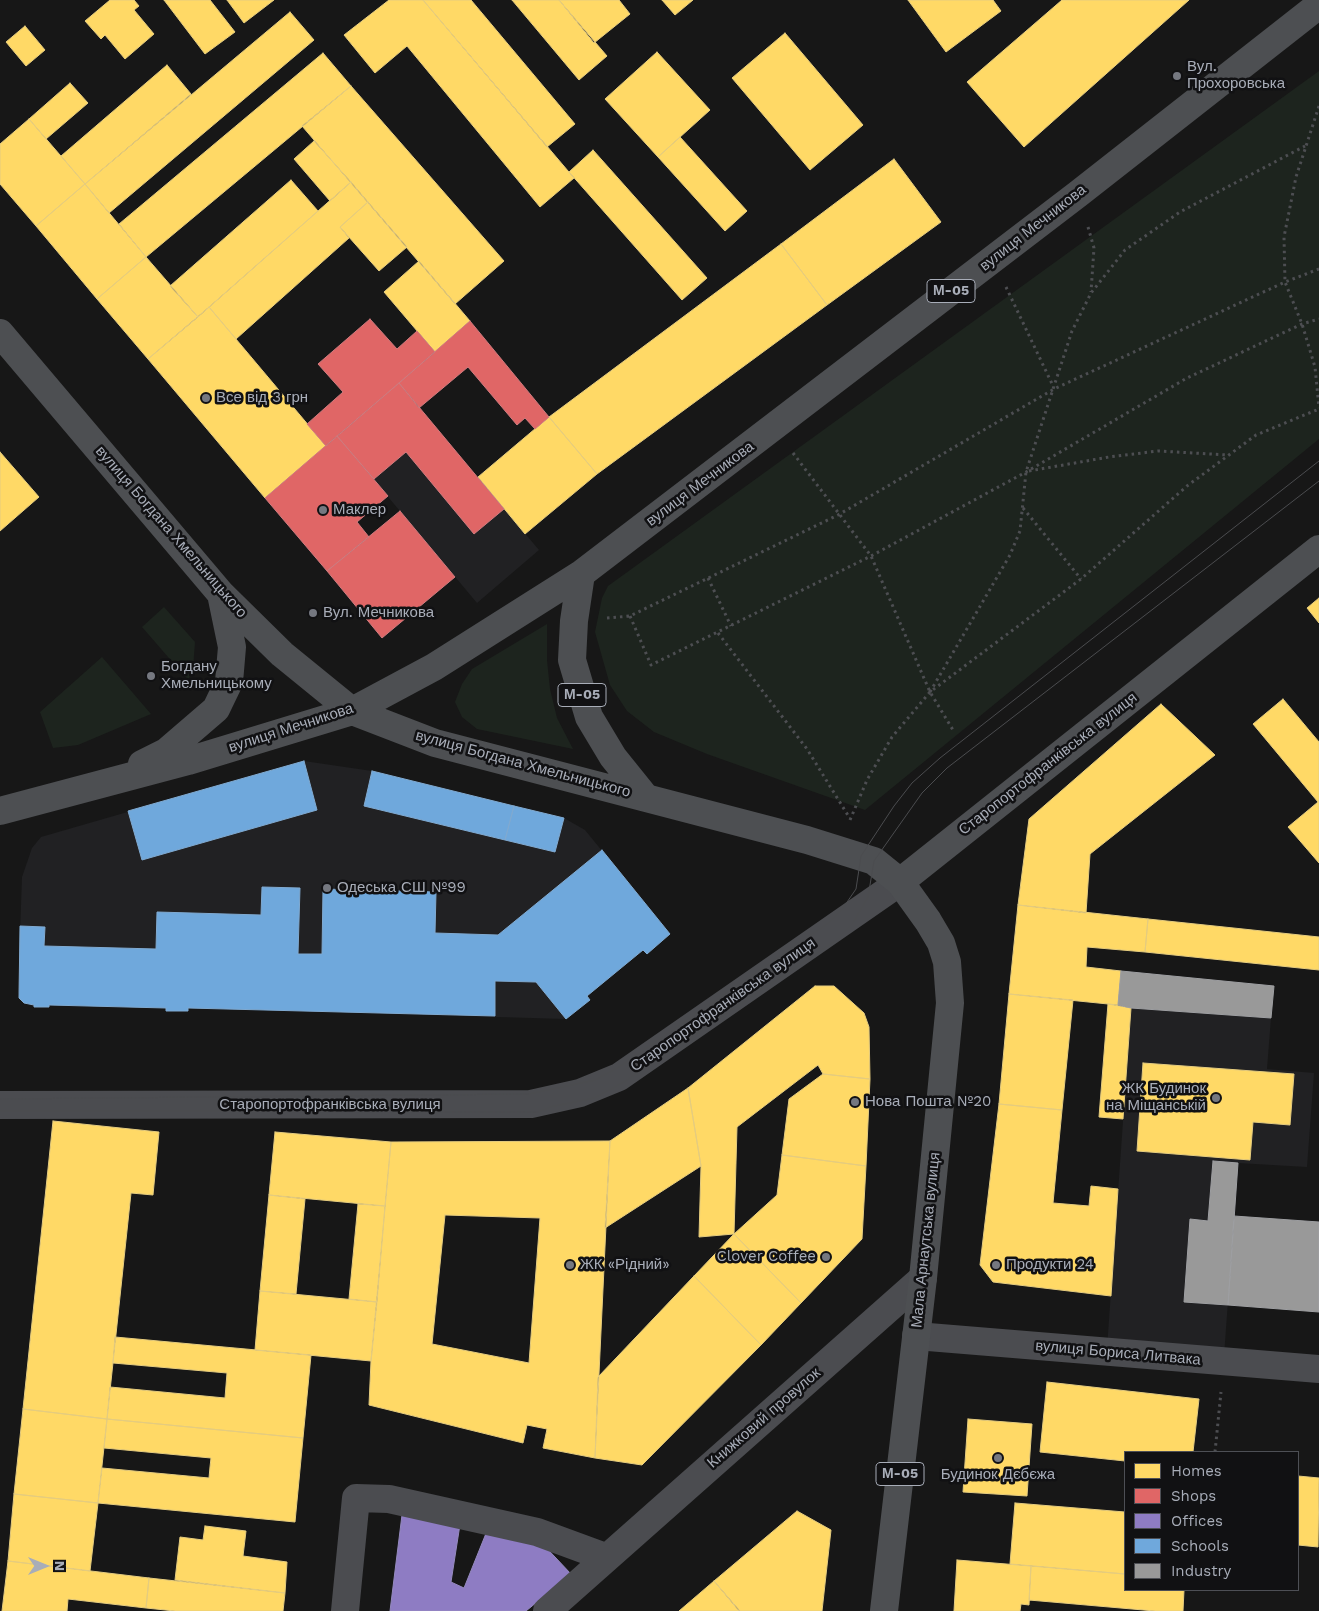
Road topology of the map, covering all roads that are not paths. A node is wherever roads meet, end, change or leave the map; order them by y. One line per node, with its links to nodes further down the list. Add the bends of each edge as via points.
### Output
1 (1319, 5): 4 (main road, вулиця Мечникова / М-05, via 1078,194)
2 (0, 333): 5 (main road, вулиця Богдана Хмельницького)
3 (1319, 549): 11 (main road, Старопортофранківська вулиця)
4 (581, 574): 6 (main road, вулиця Мечникова, via 434,667); 8 (main road, М-05, via 574,621 574,668 589,717 613,757)
5 (221, 594): 6 (main road, вулиця Богдана Хмельницького, via 282,654); 7 (main road, via 232,647 229,682 216,709 166,752)
6 (352, 710): 7 (main road, вулиця Мечникова); 8 (main road, вулиця Богдана Хмельницького, via 435,743)
7 (102, 784): 9 (main road, вулиця Мечникова)
8 (646, 798): 11 (main road, вулиця Богдана Хмельницького / М-05, via 874,860)
9 (0, 811): 10 (main road)
10 (0, 816)
11 (900, 882): 12 (street, Старопортофранківська вулиця, via 619,1077 580,1094 531,1104); 13 (main road, Мала Арнаутська вулиця / М-05, via 941,944 947,962 950,1003)
12 (0, 1105)
13 (922, 1278): 14 (main road, Мала Арнаутська вулиця / М-05); 16 (street, Книжковий провулок)
14 (916, 1336): 15 (street, вулиця Бориса Литвака); 19 (main road, Мала Арнаутська вулиця / М-05)
15 (1319, 1369)
16 (605, 1557): 17 (street, via 537,1532 390,1499 356,1498); 18 (street, Книжковий провулок)
17 (345, 1611)
18 (547, 1611)
19 (884, 1611)

